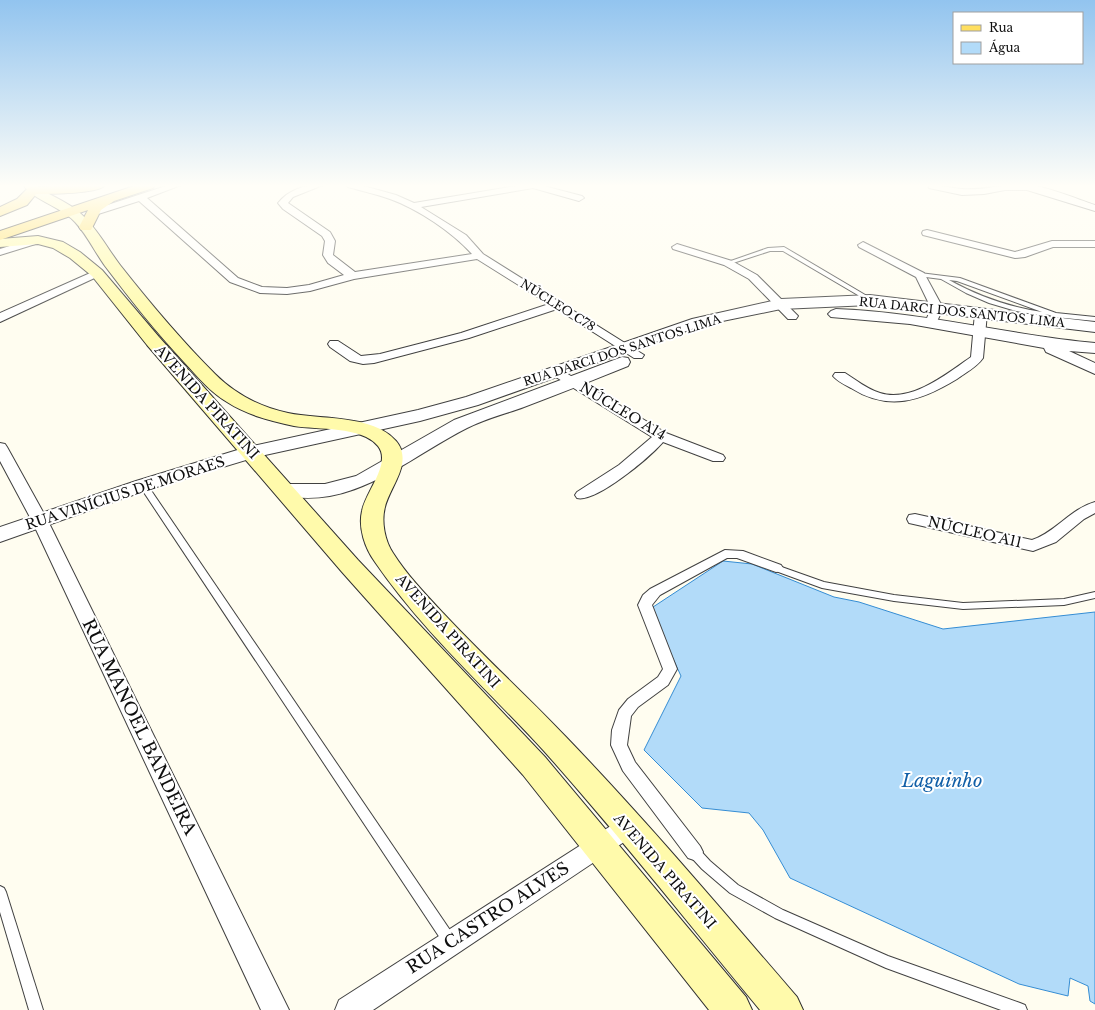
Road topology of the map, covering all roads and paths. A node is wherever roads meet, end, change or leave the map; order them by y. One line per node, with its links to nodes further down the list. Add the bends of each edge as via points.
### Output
1 (93, 232): 11 (main road, AVENIDA PIRATINI)
2 (185, 232): 17 (street, via 234,280 260,290 287,291 310,288)
3 (323, 232): 17 (street, via 330,241 328,255 332,261)
4 (456, 232): 14 (street, NÚCLEO C78)
5 (927, 232): 8 (street, via 1015,256 1052,244)
6 (38, 240): 7 (main road, AVENIDA PIRATINI); 12 (street); 13 (main road, AVENIDA PIRATINI, via 58,245)
7 (0, 243)
8 (1095, 244)
9 (863, 245): 18 (street)
10 (677, 247): 15 (street)
11 (99, 248): 13 (main road); 37 (main road, AVENIDA PIRATINI, via 155,320 227,394 244,404 275,415 299,421)
12 (0, 252)
13 (75, 255): 16 (main road, AVENIDA PIRATINI)
14 (479, 256): 17 (street); 21 (street, NÚCLEO C78)
15 (728, 263): 20 (lane, via 770,249 784,249); 22 (street, via 752,277)
16 (96, 273): 25 (street); 40 (main road, AVENIDA PIRATINI, via 152,341)
17 (353, 276)
18 (920, 276): 19 (lane); 23 (street)
19 (943, 278): 24 (lane, via 970,282); 24 (lane, via 960,289 1004,308)
20 (870, 300): 22 (street, RUA DARCI DOS SANTOS LIMA); 23 (street, RUA DARCI DOS SANTOS LIMA)
21 (558, 304): 30 (street, via 429,346 379,358 355,358); 32 (street, NÚCLEO C78)
22 (786, 310): 23 (street, RUA DARCI DOS SANTOS LIMA); 32 (street, RUA DARCI DOS SANTOS LIMA)
23 (934, 315): 27 (street, RUA DARCI DOS SANTOS LIMA)
24 (1055, 315): 26 (lane)
25 (0, 318)
26 (1095, 320)
27 (981, 322): 28 (street, RUA DARCI DOS SANTOS LIMA); 29 (street, RUA DARCI DOS SANTOS LIMA); 35 (street, via 977,358 956,374 905,398 879,397)
28 (1095, 327)
29 (1033, 341): 31 (street, RUA DARCI DOS SANTOS LIMA); 33 (street)
30 (334, 344)
31 (1095, 348)
32 (631, 351): 34 (street, RUA DARCI DOS SANTOS LIMA); 36 (street, RUA DARCI DOS SANTOS LIMA)
33 (1095, 369)
34 (556, 371): 36 (street, NÚCLEO A14); 37 (street, RUA DARCI DOS SANTOS LIMA, via 472,401)
35 (840, 376)
36 (574, 382): 38 (street, NÚCLEO A14); 42 (street, RUA DARCI DOS SANTOS LIMA, via 461,424)
37 (360, 428): 40 (street, RUA DARCI DOS SANTOS LIMA); 42 (main road, AVENIDA PIRATINI, via 387,442 393,451)
38 (661, 436): 41 (street, NÚCLEO A14); 45 (street, via 648,451 616,475)
39 (0, 447): 48 (street, RUA MANOEL BANDEIRA)
40 (251, 452): 43 (street, RUA VINÍCIUS DE MORAES); 44 (main road, AVENIDA PIRATINI)
41 (718, 458)
42 (393, 463): 44 (street, RUA DARCI DOS SANTOS LIMA, via 363,480 333,490); 52 (main road, AVENIDA PIRATINI, via 372,512 380,551 400,582 555,744)
43 (142, 485): 48 (street, RUA VINÍCIUS DE MORAES); 56 (lane)
44 (285, 490): 53 (main road, AVENIDA PIRATINI, via 350,566 534,766)
45 (582, 495)
46 (1095, 507): 47 (street, NÚCLEO A11, via 1080,513 1045,543 1033,546)
47 (915, 519)
48 (40, 521): 49 (street, RUA VINÍCIUS DE MORAES); 58 (street, RUA MANOEL BANDEIRA)
49 (0, 535)
50 (776, 568): 51 (lane, via 822,585 894,598 963,606 1064,602); 54 (street, via 738,554 726,554 655,592 645,605 670,669 663,681 633,703 624,714 619,745 629,766)
51 (1095, 595)
52 (628, 827): 53 (street, RUA CASTRO ALVES); 61 (main road, AVENIDA PIRATINI)
53 (600, 845): 56 (street, RUA CASTRO ALVES); 60 (main road, AVENIDA PIRATINI)
54 (694, 852): 62 (lane, via 734,889 779,914 886,962)
55 (0, 892): 57 (lane)
56 (451, 943): 59 (street, RUA CASTRO ALVES)
57 (36, 1010)
58 (275, 1010)
59 (349, 1010)
60 (733, 1010)
61 (784, 1010)
62 (1020, 1010)

